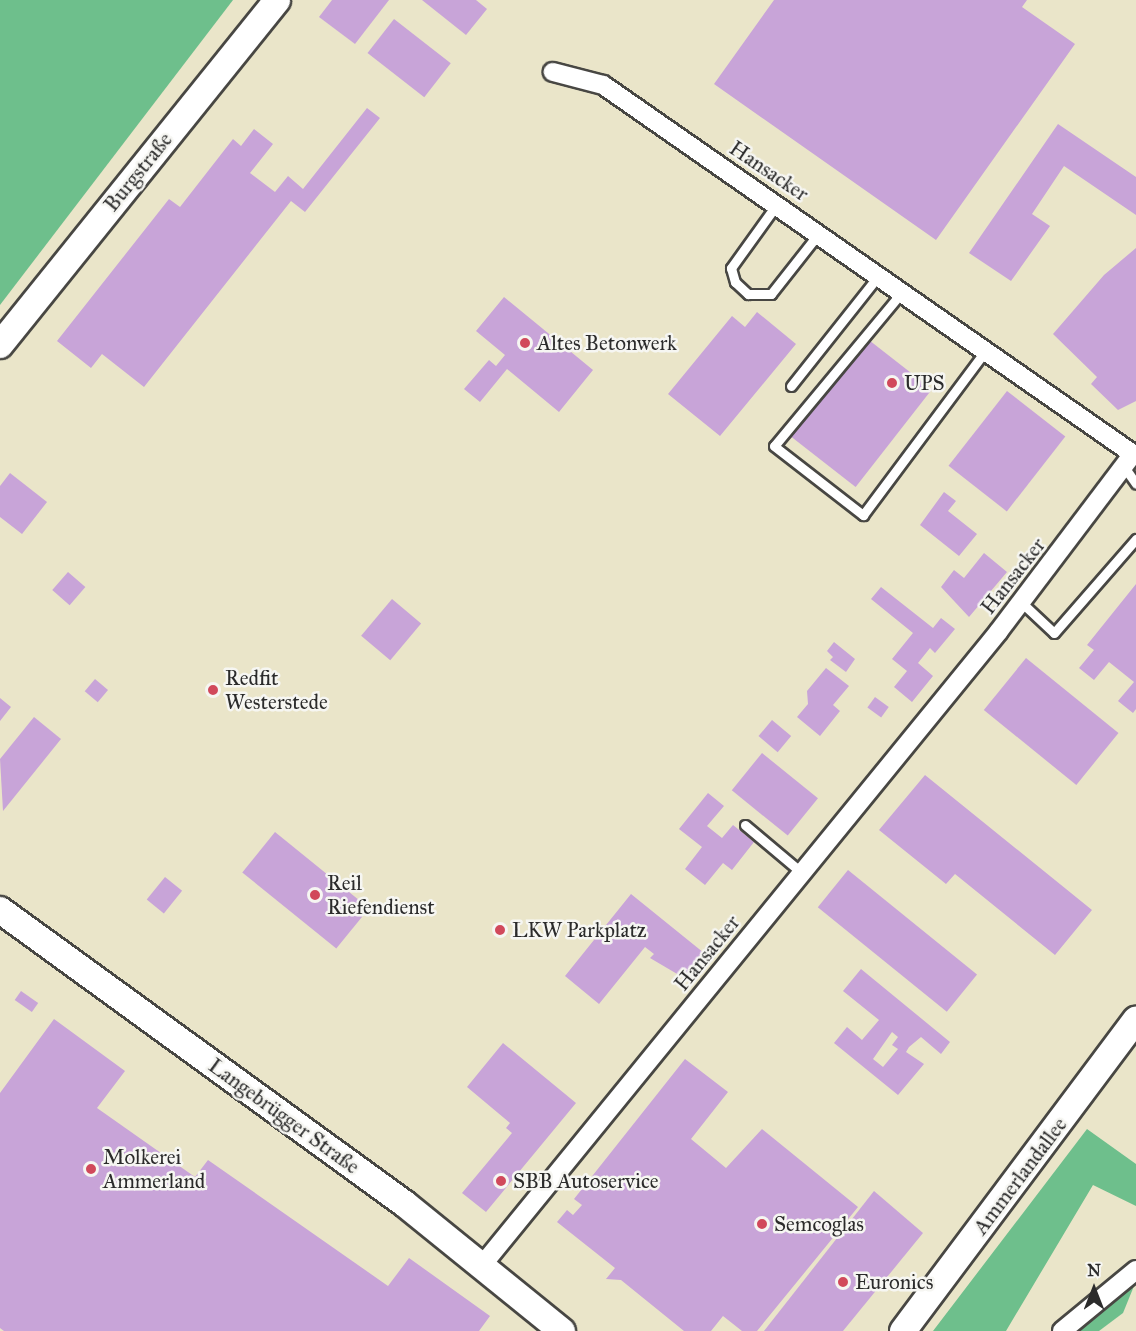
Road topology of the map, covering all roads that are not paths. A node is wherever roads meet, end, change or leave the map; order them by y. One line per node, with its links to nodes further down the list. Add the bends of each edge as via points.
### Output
1 (277, 0): 7 (street, Burgstraße)
2 (553, 72): 3 (street, Hansacker, via 603,85)
3 (777, 204): 4 (street, Hansacker); 4 (lane, via 731,268 735,282 748,294 771,294)
4 (819, 232): 5 (street, Hansacker)
5 (879, 274): 6 (street, Hansacker); 9 (lane)
6 (903, 291): 8 (street, Hansacker); 8 (lane, via 774,446 863,515)
7 (0, 345)
8 (986, 350): 10 (street, Hansacker)
9 (791, 386)
10 (1131, 457): 11 (lane); 13 (street, Hansacker)
11 (1136, 484)
12 (1136, 539): 13 (lane, via 1054,633)
13 (1021, 602): 15 (street, Hansacker)
14 (745, 825): 15 (lane)
15 (801, 873): 18 (street, Hansacker)
16 (0, 910): 18 (street, Langebrügger Straße)
17 (1136, 1020): 21 (street, Ammerlandallee)
18 (484, 1263): 20 (street, Langebrügger Straße)
19 (1136, 1270): 22 (street)
20 (562, 1331)
21 (903, 1331)
22 (1062, 1331)

